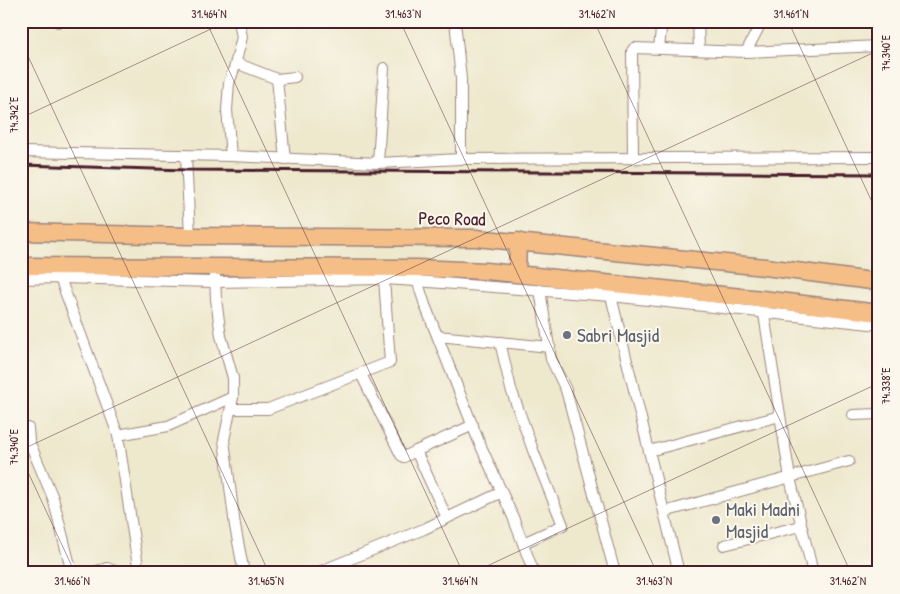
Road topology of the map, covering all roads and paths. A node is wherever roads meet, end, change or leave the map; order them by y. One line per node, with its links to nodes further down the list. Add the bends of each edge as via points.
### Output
1 (239, 21): 10 (street, via 242,37)
2 (456, 21): 19 (street, via 461,78)
3 (662, 21): 7 (street)
4 (698, 21): 8 (street)
5 (762, 21): 9 (street)
6 (879, 46): 9 (street)
7 (659, 48): 8 (street); 20 (street, via 632,49)
8 (699, 50): 9 (street)
9 (746, 52)
10 (236, 62): 13 (street); 16 (street, via 229,83 227,110)
11 (384, 68): 21 (street)
12 (296, 77): 13 (street)
13 (276, 80): 18 (street)
14 (21, 152): 15 (street)
15 (186, 156): 16 (street); 23 (street)
16 (231, 156): 18 (street)
17 (879, 157): 20 (street)
18 (285, 159): 21 (street)
19 (461, 159): 20 (street); 21 (street)
20 (633, 159)
21 (378, 163)
22 (21, 232): 23 (main road, Peco Road)
23 (190, 236): 24 (main road, Peco Road)
24 (518, 241): 26 (main road); 31 (main road, Peco Road)
25 (416, 274): 26 (main road); 27 (main road); 30 (street); 32 (street); 37 (street)
26 (517, 274): 33 (main road)
27 (215, 275): 28 (main road); 29 (street); 30 (street); 41 (street, via 222,336 233,378)
28 (22, 276): 29 (street)
29 (60, 278): 48 (street)
30 (384, 279): 40 (street, via 390,362)
31 (879, 282)
32 (540, 290): 33 (street); 39 (street)
33 (610, 290): 34 (main road); 50 (street)
34 (763, 306): 35 (main road); 36 (street); 45 (street)
35 (879, 313)
36 (879, 325)
37 (438, 336): 38 (street); 46 (street)
38 (500, 342): 39 (street); 57 (street, via 511,389 563,524)
39 (550, 346): 66 (street, via 551,359 566,390)
40 (361, 374): 42 (street, via 268,409); 49 (street, via 401,455 404,457)
41 (233, 398): 42 (street); 48 (street, via 168,426)
42 (231, 409): 63 (street, via 224,440)
43 (879, 414): 44 (street)
44 (853, 415)
45 (780, 416): 50 (street); 52 (street)
46 (473, 425): 49 (street); 53 (street)
47 (28, 428): 59 (street, via 29,440 53,498)
48 (118, 435): 62 (street)
49 (416, 451): 55 (street)
50 (650, 451): 54 (street)
51 (849, 461): 52 (street)
52 (790, 478): 54 (street); 56 (street)
53 (502, 492): 55 (street); 57 (street)
54 (664, 512): 67 (street)
55 (448, 518): 64 (street)
56 (801, 526): 58 (street); 68 (street)
57 (523, 543): 65 (street)
58 (724, 545)
59 (72, 573)
60 (90, 573): 61 (street, via 107,568)
61 (120, 573)
62 (138, 573)
63 (244, 573)
64 (316, 573)
65 (534, 573)
66 (615, 573)
67 (679, 573)
68 (812, 573)

